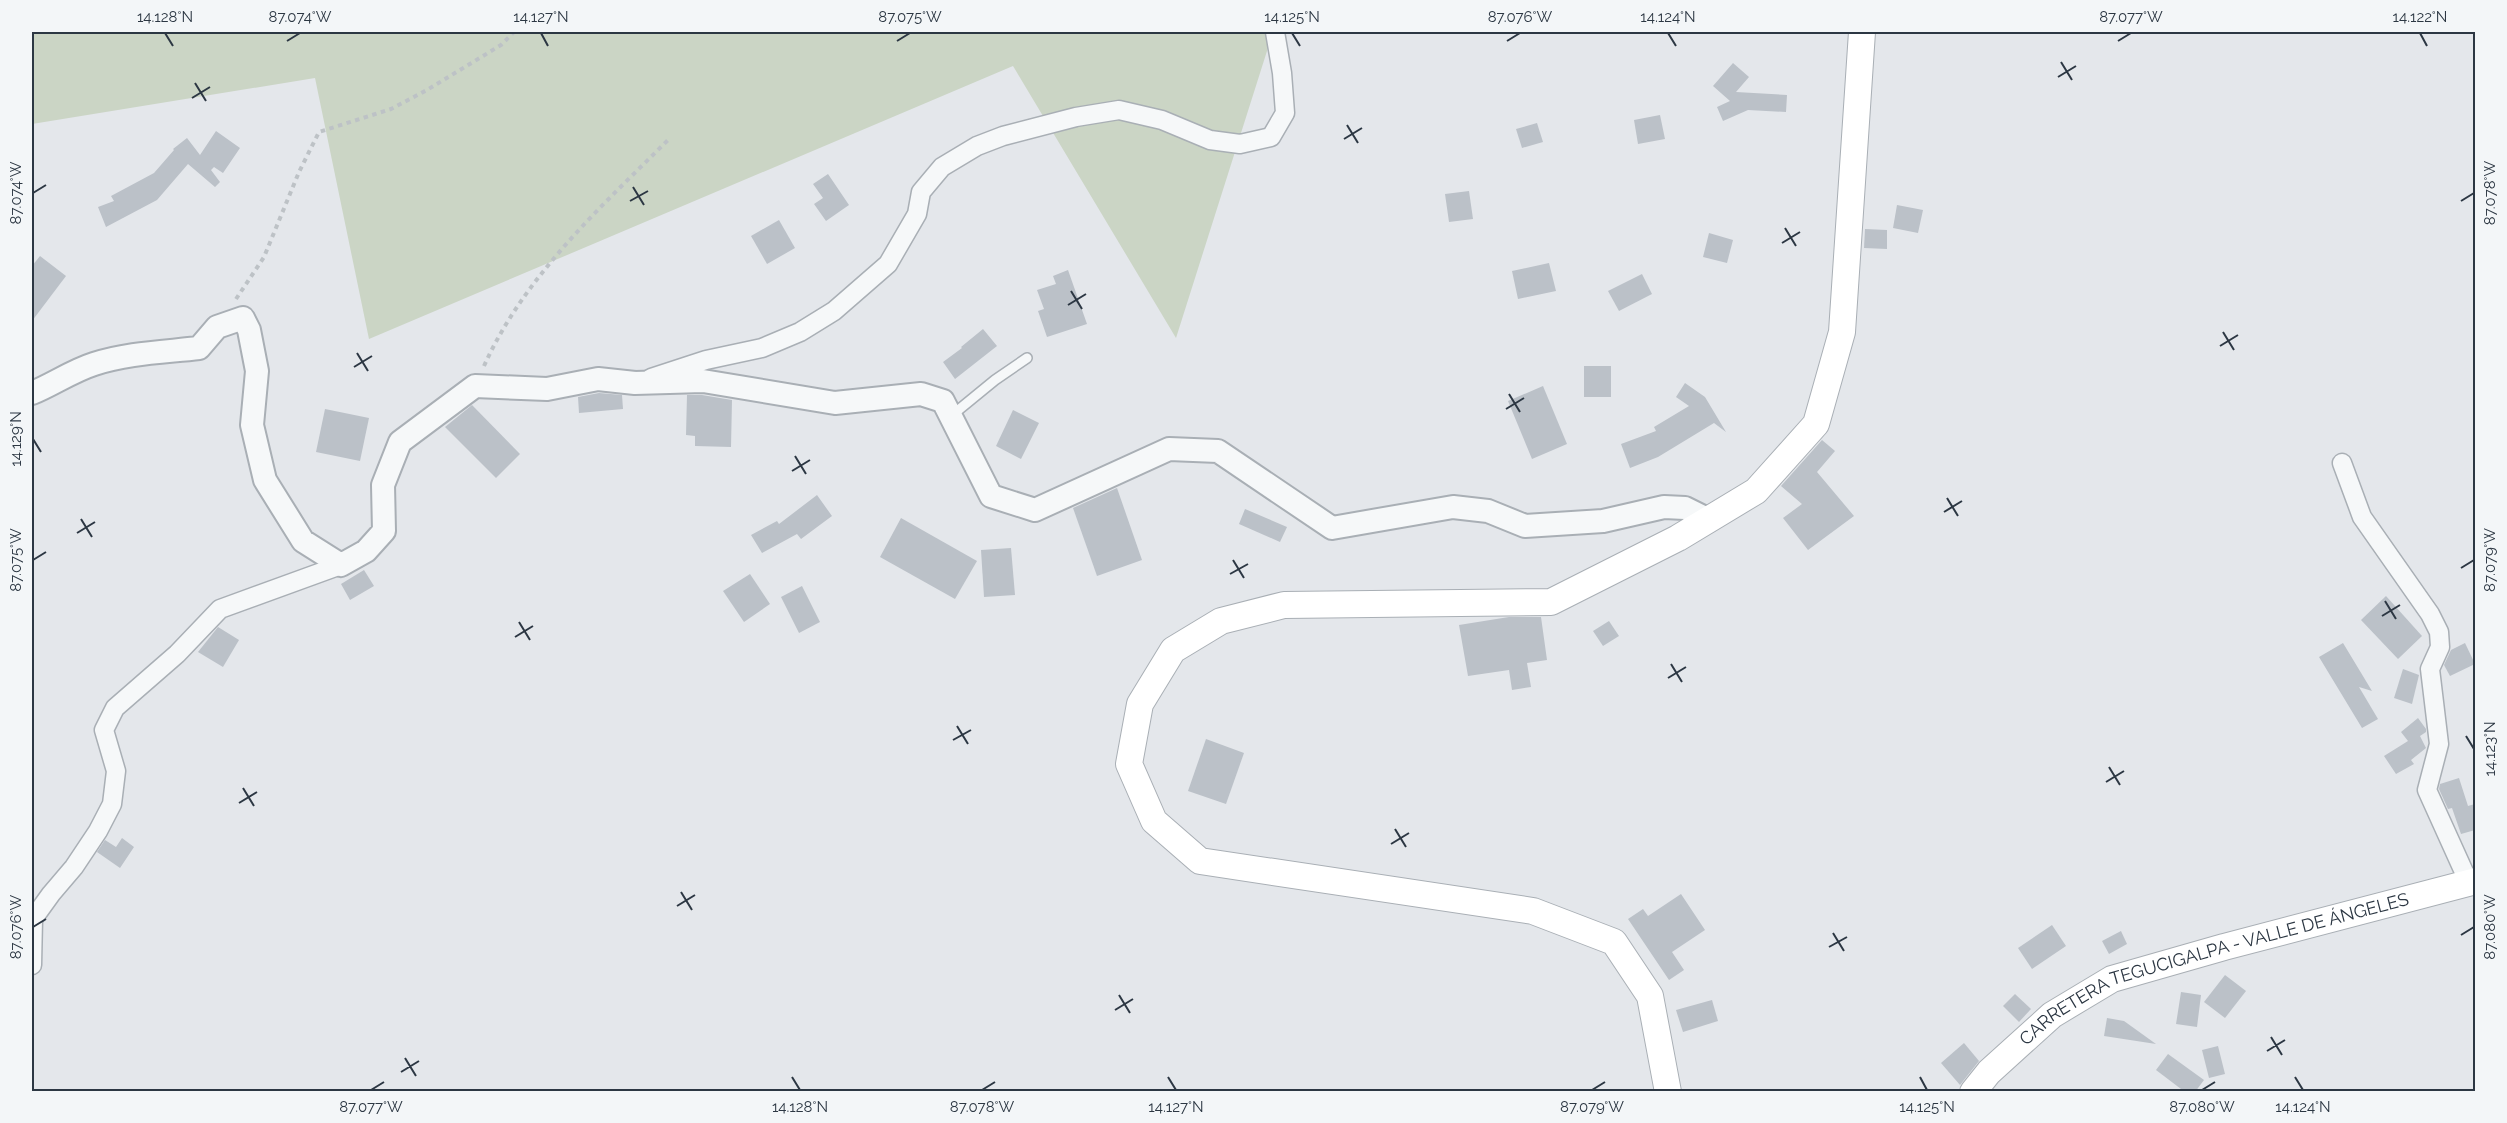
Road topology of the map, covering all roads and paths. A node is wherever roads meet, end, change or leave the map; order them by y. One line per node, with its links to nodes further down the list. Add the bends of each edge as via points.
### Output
1 (514, 32): 5 (path, via 501,45 400,104 319,132 264,257)
2 (1275, 32): 7 (street, via 1285,113 1271,136 1240,144 1210,140 1162,120 1119,110 1076,117 977,146 942,167 921,192 917,214 888,264 834,311 800,332 762,348 706,360)
3 (1862, 32): 12 (main road, via 1842,332 1816,424 1756,491)
4 (670, 138): 8 (path, via 566,242 492,348)
5 (218, 327): 9 (street, via 200,348 94,364); 13 (street, via 243,318 249,330 257,371 252,425 265,480 303,541)
6 (1027, 358): 10 (lane)
7 (635, 383): 8 (street, via 598,379 547,389); 10 (street, via 703,381 835,403 921,394 943,401)
8 (475, 386): 13 (street, via 400,442 383,485 384,531 366,551)
9 (32, 393)
10 (951, 416): 12 (street, via 991,496 1035,510 1168,449 1218,451 1332,528 1453,507 1488,511 1525,526 1603,521 1664,507 1685,508)
11 (2342, 463): 14 (street, via 2362,518 2439,632 2440,647 2430,669 2439,744 2427,790)
12 (1709, 520): 16 (main road, via 1551,602 1284,605 1221,621 1173,650 1140,704 1129,764 1154,821 1200,861 1533,912 1614,942 1650,996)
13 (341, 565): 15 (street, via 220,609 177,654 115,708 104,730 116,771 112,804 74,867 33,919)
14 (2472, 882): 17 (main road, CARRETERA TEGUCIGALPA - VALLE DE ÁNGELES, via 2112,979 2052,1015 1989,1072)
15 (32, 965)
16 (1668, 1092)
17 (1973, 1092)

